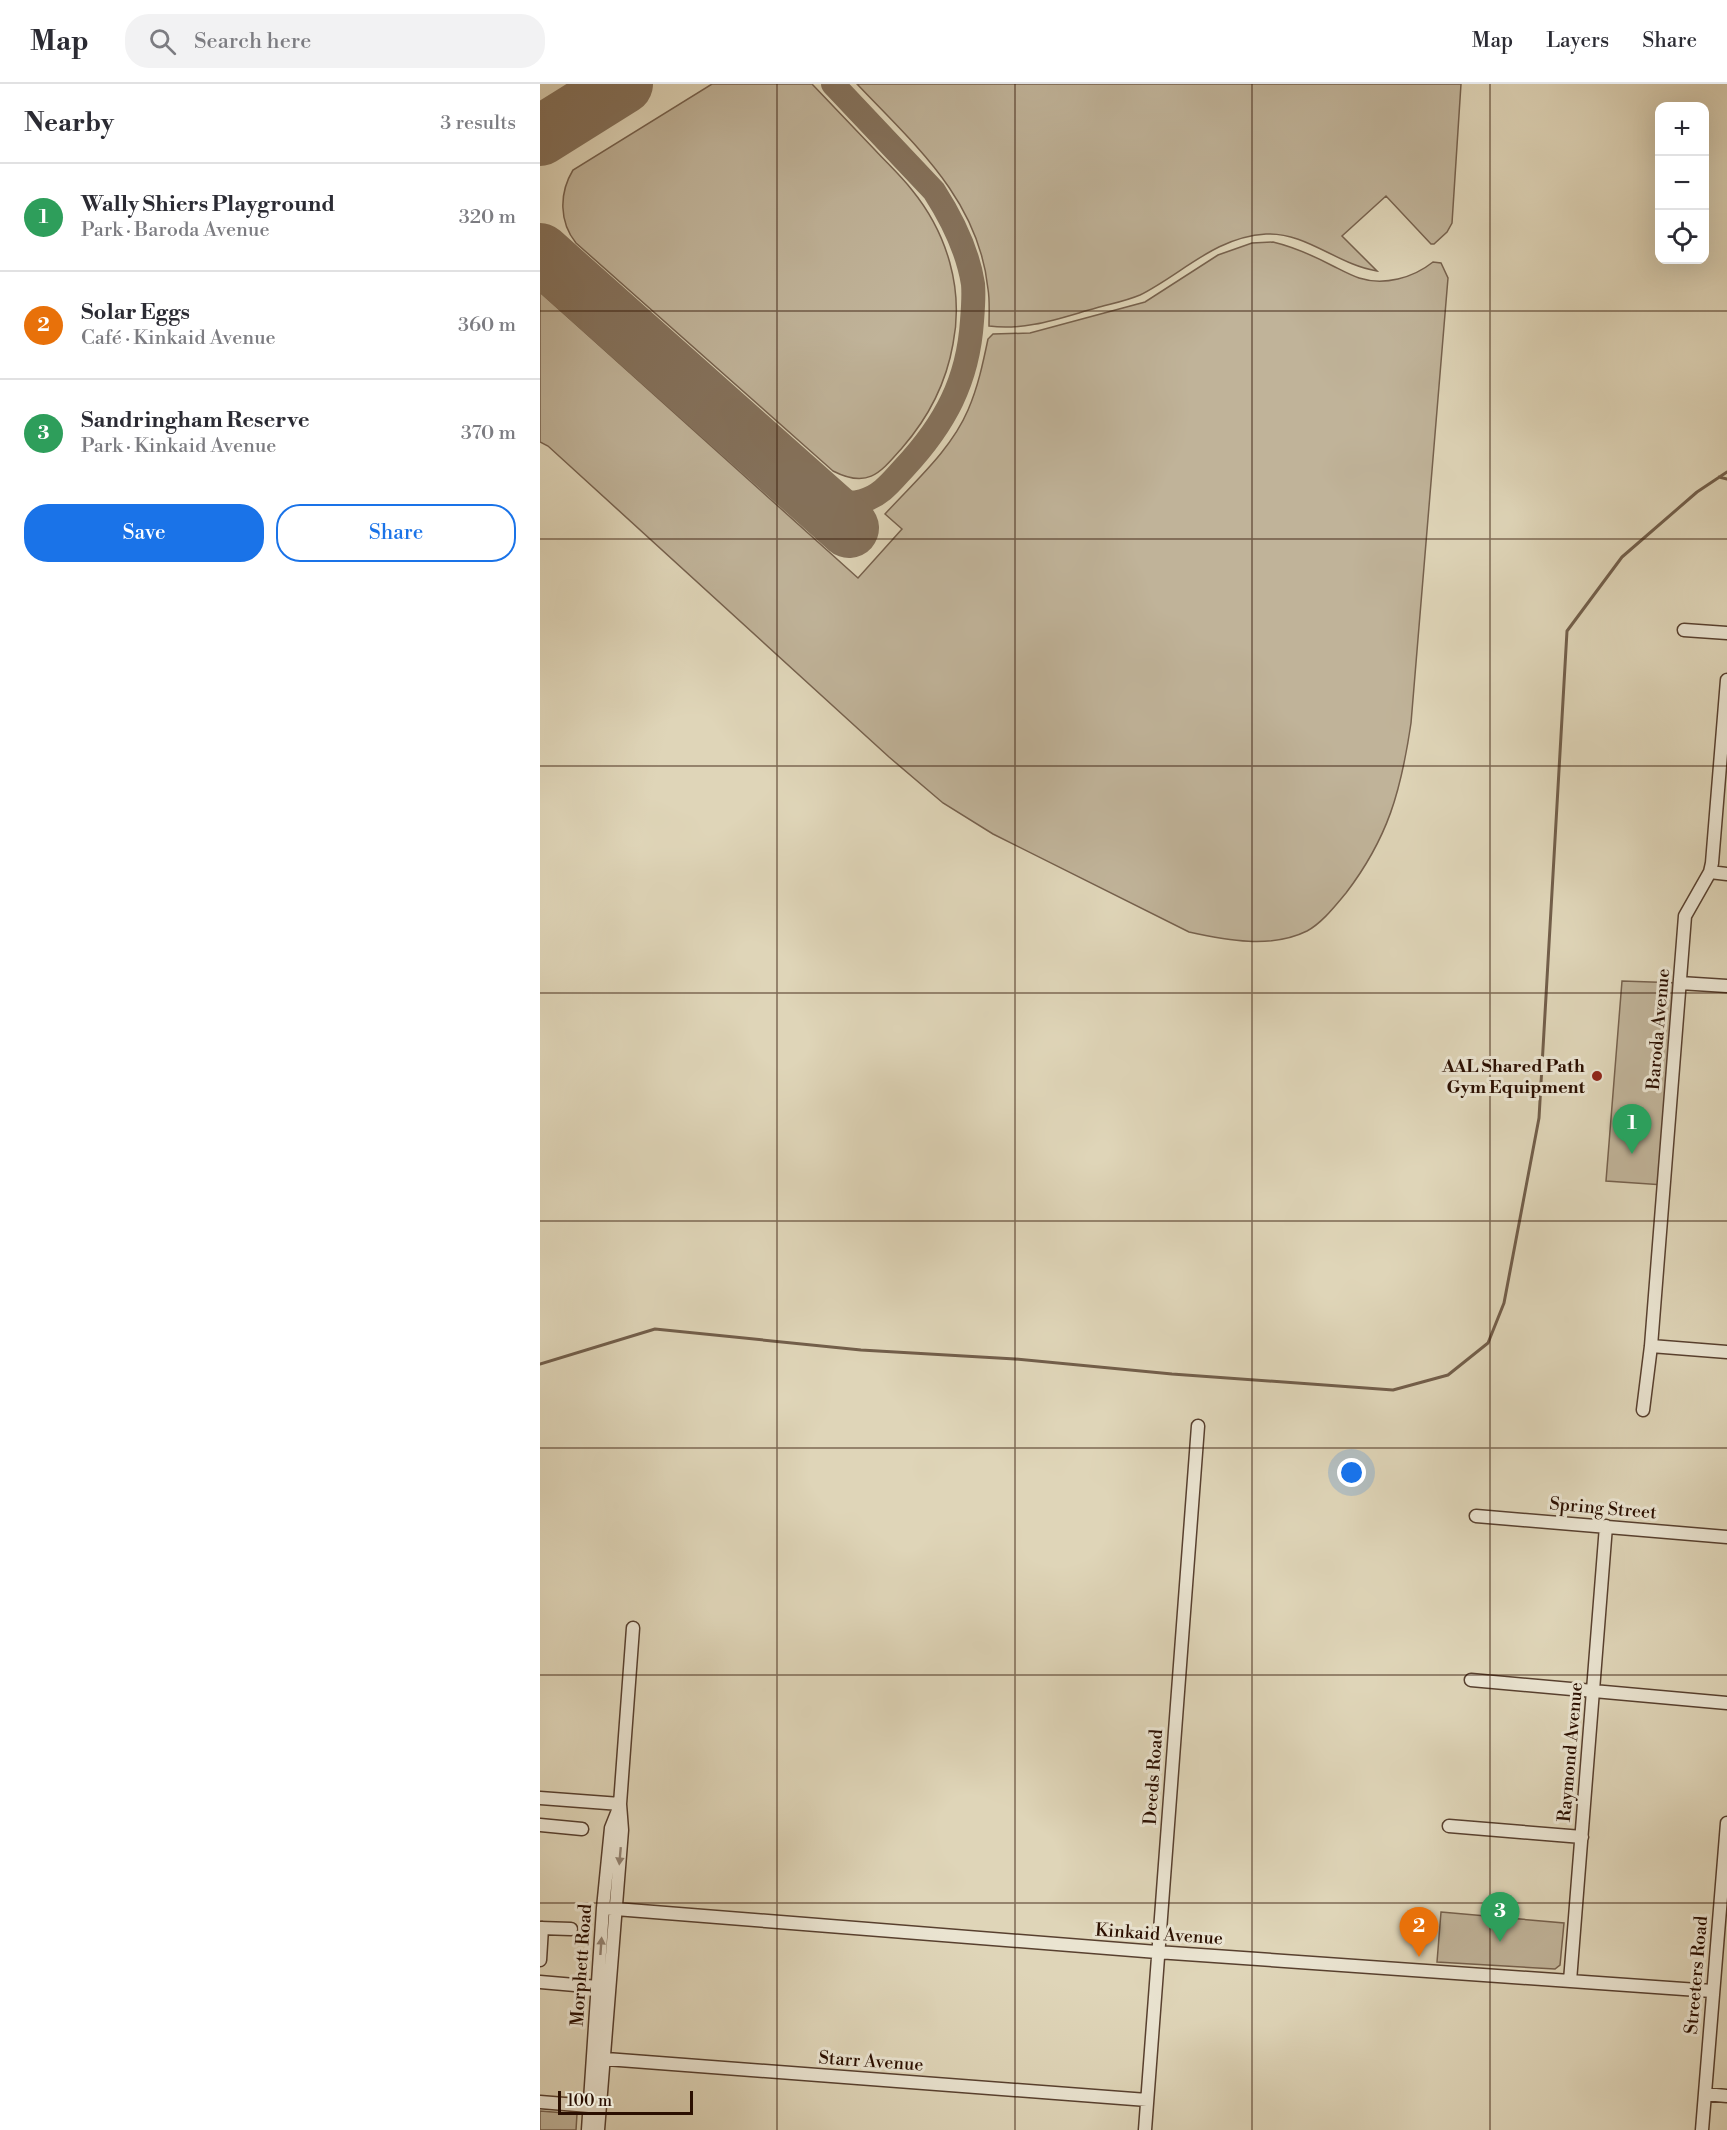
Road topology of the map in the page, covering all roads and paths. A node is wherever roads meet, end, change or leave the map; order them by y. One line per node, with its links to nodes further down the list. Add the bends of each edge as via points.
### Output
1 (1684, 630): 2 (street)
2 (1727, 633)
3 (1727, 680): 4 (street, Baroda Avenue)
4 (1723, 759): 5 (street, Baroda Avenue)
5 (1710, 872): 6 (street); 7 (street, Baroda Avenue, via 1685,916)
6 (1727, 874)
7 (1680, 983): 8 (street); 9 (street, Baroda Avenue)
8 (1727, 986)
9 (1651, 1346): 10 (street); 11 (street, Baroda Avenue)
10 (1727, 1352)
11 (1643, 1410)
12 (1198, 1426): 31 (street, Deeds Road)
13 (1476, 1516): 14 (street, Spring Street)
14 (1606, 1526): 15 (street, Spring Street); 18 (street, Raymond Avenue)
15 (1727, 1537)
16 (633, 1628): 21 (street, Morphett Road)
17 (1471, 1680): 18 (street)
18 (1594, 1689): 19 (street); 26 (street, Raymond Avenue)
19 (1727, 1703)
20 (540, 1798): 21 (street)
21 (620, 1804): 27 (street, Morphett Road, via 622,1830)
22 (1727, 1823): 30 (street, Streeters Road)
23 (540, 1826): 25 (street)
24 (1449, 1826): 26 (street)
25 (582, 1829)
26 (1582, 1837): 33 (street, Raymond Avenue)
27 (609, 1908): 31 (street, Kinkaid Avenue); 35 (street, Morphett Road, one-way to 27); 37 (street, Morphett Road)
28 (541, 1928): 29 (street); 32 (street)
29 (571, 1929)
30 (1722, 1934): 36 (street, Streeters Road)
31 (1157, 1952): 33 (street, Kinkaid Avenue); 40 (street, Deeds Road)
32 (540, 1960)
33 (1570, 1981): 36 (street, Kinkaid Avenue)
34 (540, 1982): 35 (street)
35 (598, 1987): 37 (street, Morphett Road)
36 (1712, 1991): 38 (street, Streeters Road)
37 (598, 2058): 40 (street, Starr Avenue); 42 (street, Morphett Road); 44 (street, Morphett Road)
38 (1705, 2094): 39 (street); 46 (street, Streeters Road)
39 (1727, 2096)
40 (1147, 2100): 45 (street, Deeds Road)
41 (540, 2102): 42 (street)
42 (589, 2106): 43 (street, Morphett Road)
43 (588, 2130)
44 (598, 2130)
45 (1144, 2130)
46 (1702, 2130)

